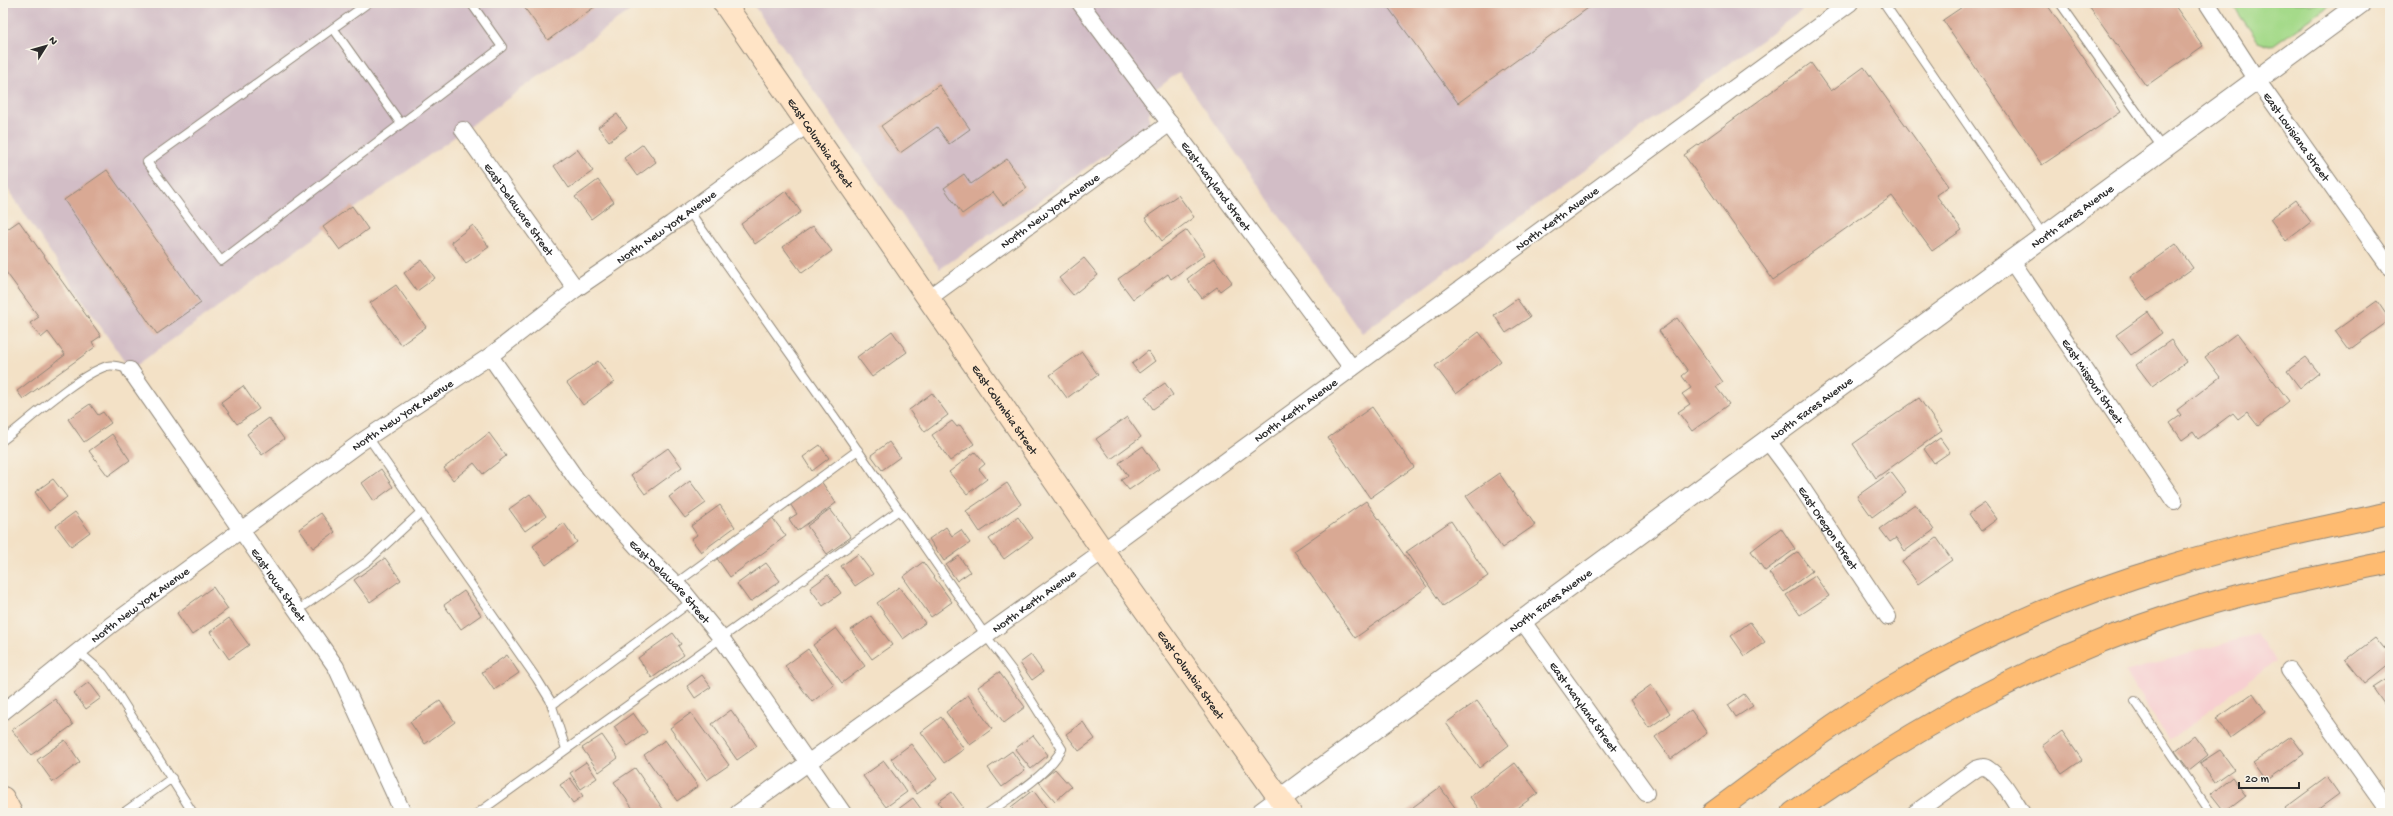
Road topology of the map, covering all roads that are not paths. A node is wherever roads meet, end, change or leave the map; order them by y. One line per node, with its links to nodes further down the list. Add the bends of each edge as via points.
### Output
1 (368, 3): 10 (lane)
2 (471, 3): 13 (lane, via 502,47)
3 (724, 3): 14 (main road, East Columbia Street)
4 (1080, 3): 12 (street, East Maryland Street)
5 (1850, 3): 24 (street, North Kerth Avenue)
6 (1884, 3): 18 (lane)
7 (2060, 3): 16 (lane)
8 (2207, 3): 11 (street, East Louisiana Street)
9 (2361, 3): 11 (street, North Fares Avenue)
10 (333, 28): 13 (lane); 13 (lane, via 147,162 221,262)
11 (2257, 80): 16 (street, North Fares Avenue); 20 (street, East Louisiana Street)
12 (1170, 123): 22 (street, North New York Avenue); 24 (street, East Maryland Street)
13 (401, 124)
14 (808, 124): 17 (street, North New York Avenue); 22 (main road, East Columbia Street)
15 (463, 130): 21 (street, East Delaware Street)
16 (2163, 148): 18 (street, North Fares Avenue)
17 (688, 211): 21 (street, North New York Avenue); 29 (lane)
18 (2044, 236): 19 (street, North Fares Avenue)
19 (2011, 260): 28 (street, North Fares Avenue); 30 (street, East Missouri Street)
20 (2390, 268)
21 (576, 289): 23 (street, North New York Avenue)
22 (929, 298): 35 (main road, East Columbia Street)
23 (490, 356): 26 (street, North New York Avenue); 37 (street, East Delaware Street, via 577,480 617,526)
24 (1352, 368): 35 (street, North Kerth Avenue)
25 (130, 370): 27 (lane, via 108,366 96,371); 34 (street, East Iowa Street)
26 (368, 437): 32 (lane); 34 (street, North New York Avenue)
27 (3, 440)
28 (1767, 440): 40 (street, East Oregon Street); 41 (street, North Fares Avenue)
29 (858, 450): 31 (lane); 37 (lane)
30 (2174, 502)
31 (899, 510): 42 (lane); 43 (lane)
32 (422, 512): 39 (lane, via 368,561); 47 (lane, via 537,679)
33 (2390, 513): 65 (highway, via 2216,552 2109,587 2021,622 1890,689 1796,752)
34 (241, 530): 39 (street, East Iowa Street); 44 (street, North New York Avenue, via 111,625)
35 (1103, 551): 42 (street, North Kerth Avenue); 54 (main road, East Columbia Street)
36 (2390, 562): 66 (highway, via 2215,603 2130,630 2072,652 1966,704 1916,732 1861,765)
37 (676, 584): 38 (street, East Delaware Street)
38 (692, 601): 43 (street, East Delaware Street); 47 (lane)
39 (297, 611): 59 (street, East Iowa Street, via 347,687)
40 (1888, 617)
41 (1521, 619): 52 (street, East Maryland Street); 54 (street, North Fares Avenue)
42 (986, 636): 50 (street, North Kerth Avenue); 63 (lane, via 1014,673 1062,749 1055,760)
43 (722, 639): 49 (lane); 50 (street, East Delaware Street)
44 (79, 652): 48 (street, North New York Avenue); 51 (lane, via 103,673 112,685)
45 (2289, 670): 55 (street)
46 (2135, 701): 69 (lane)
47 (552, 705): 49 (lane)
48 (3, 712)
49 (566, 749): 60 (lane)
50 (808, 763): 61 (street, North Kerth Avenue); 62 (street, East Delaware Street)
51 (172, 778): 57 (lane); 58 (lane)
52 (1646, 793)
53 (3, 798): 56 (main road)
54 (1285, 806): 64 (street, North Fares Avenue)
55 (2390, 812)
56 (11, 813)
57 (123, 813)
58 (193, 813)
59 (403, 813)
60 (478, 813)
61 (738, 813)
62 (843, 813)
63 (988, 813)
64 (1261, 813)
65 (1713, 813)
66 (1793, 813)
67 (1914, 813): 68 (street, via 1976,769 1983,767 1989,769)
68 (2022, 813)
69 (2211, 813)

